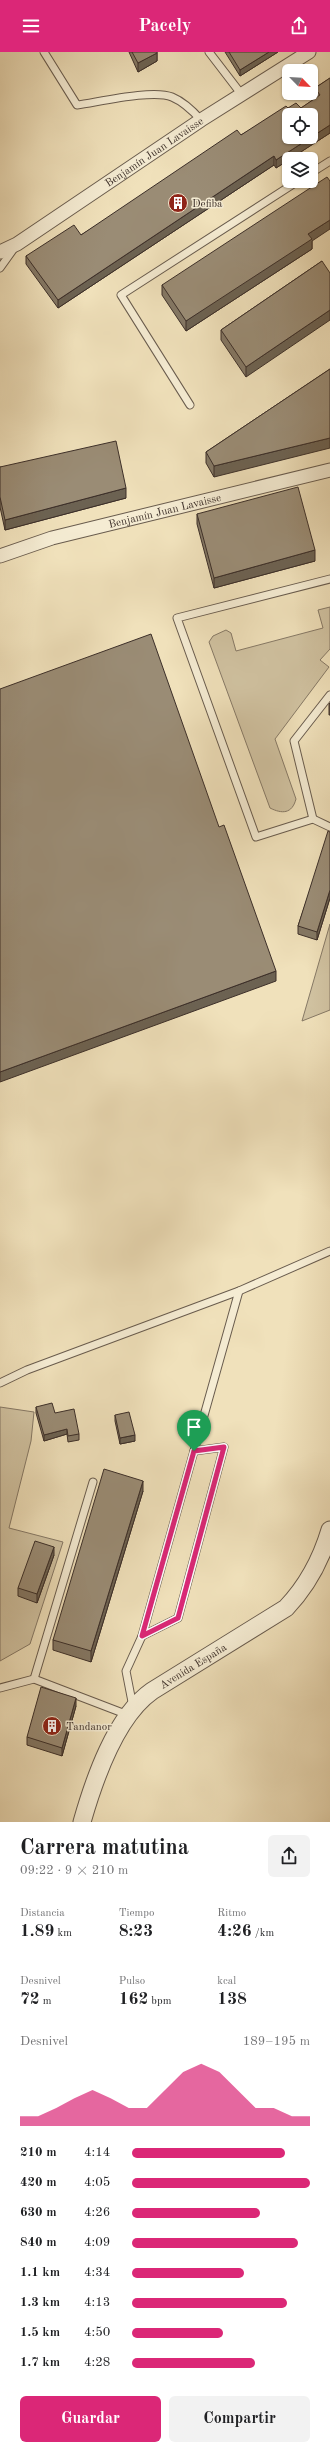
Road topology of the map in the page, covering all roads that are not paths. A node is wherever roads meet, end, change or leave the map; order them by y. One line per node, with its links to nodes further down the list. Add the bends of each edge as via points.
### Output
1 (44, 52): 5 (lane, via 77,105 141,95 171,96 191,109)
2 (209, 52): 4 (lane)
3 (308, 52): 4 (street, Benjamín Juan Lavaisse)
4 (242, 95): 5 (street, Benjamín Juan Lavaisse)
5 (201, 120): 9 (street, Benjamín Juan Lavaisse)
6 (330, 161): 7 (lane)
7 (318, 169)
8 (287, 188): 12 (lane, via 121,295)
9 (17, 244): 10 (street, Benjamín Juan Lavaisse); 11 (lane)
10 (0, 252)
11 (0, 268)
12 (190, 405)
13 (330, 470): 14 (street, Benjamín Juan Lavaisse, via 52,538)
14 (0, 556)
15 (330, 579): 17 (lane, via 176,618 256,837)
16 (330, 695): 17 (lane, via 294,741)
17 (313, 820): 18 (lane)
18 (330, 827)
19 (330, 1251): 20 (lane)
20 (238, 1291): 21 (lane, via 27,1370); 22 (lane)
21 (0, 1383)
22 (194, 1451): 25 (lane); 25 (lane, via 224,1447 178,1618)
23 (93, 1482): 26 (lane)
24 (330, 1530): 28 (street, Avenida España, via 315,1570 286,1608 152,1691)
25 (142, 1636): 28 (lane, via 126,1671)
26 (34, 1680): 27 (lane); 28 (lane)
27 (0, 1688)
28 (131, 1711): 29 (street, Avenida España, via 109,1751)
29 (82, 1822)

